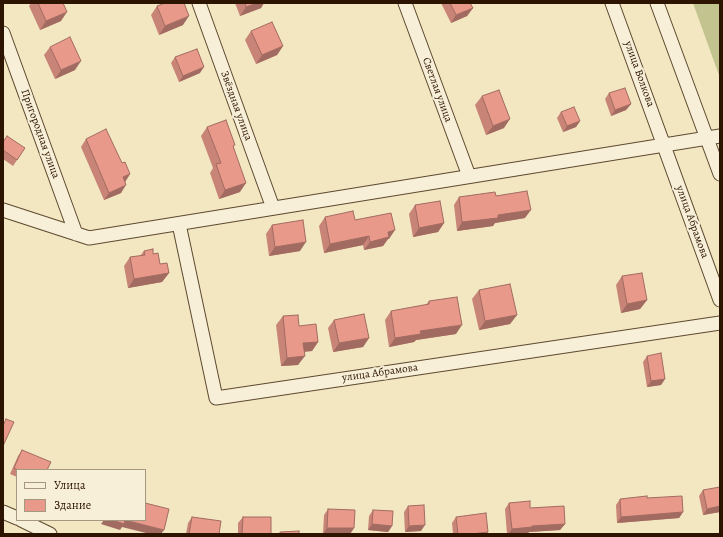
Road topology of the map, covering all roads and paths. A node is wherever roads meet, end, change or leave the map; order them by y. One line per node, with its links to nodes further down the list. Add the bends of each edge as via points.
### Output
1 (199, 3): 11 (street, Звёздная улица)
2 (405, 3): 10 (street, Светлая улица)
3 (612, 3): 8 (street, улица Волкова)
4 (658, 3): 7 (street)
5 (3, 34): 14 (street, Пригородная улица)
6 (720, 136): 7 (street)
7 (707, 138): 8 (street); 9 (street)
8 (665, 145): 10 (street); 15 (street, улица Абрамова)
9 (720, 174)
10 (469, 176): 11 (street)
11 (273, 208): 13 (street)
12 (3, 210): 14 (street)
13 (179, 224): 14 (street, via 89,238); 16 (street, улица Абрамова, via 216,398)
14 (76, 234)
15 (720, 300)
16 (720, 322)
17 (3, 512): 18 (street)
18 (16, 518)
19 (23, 521): 20 (street)
20 (50, 534)

